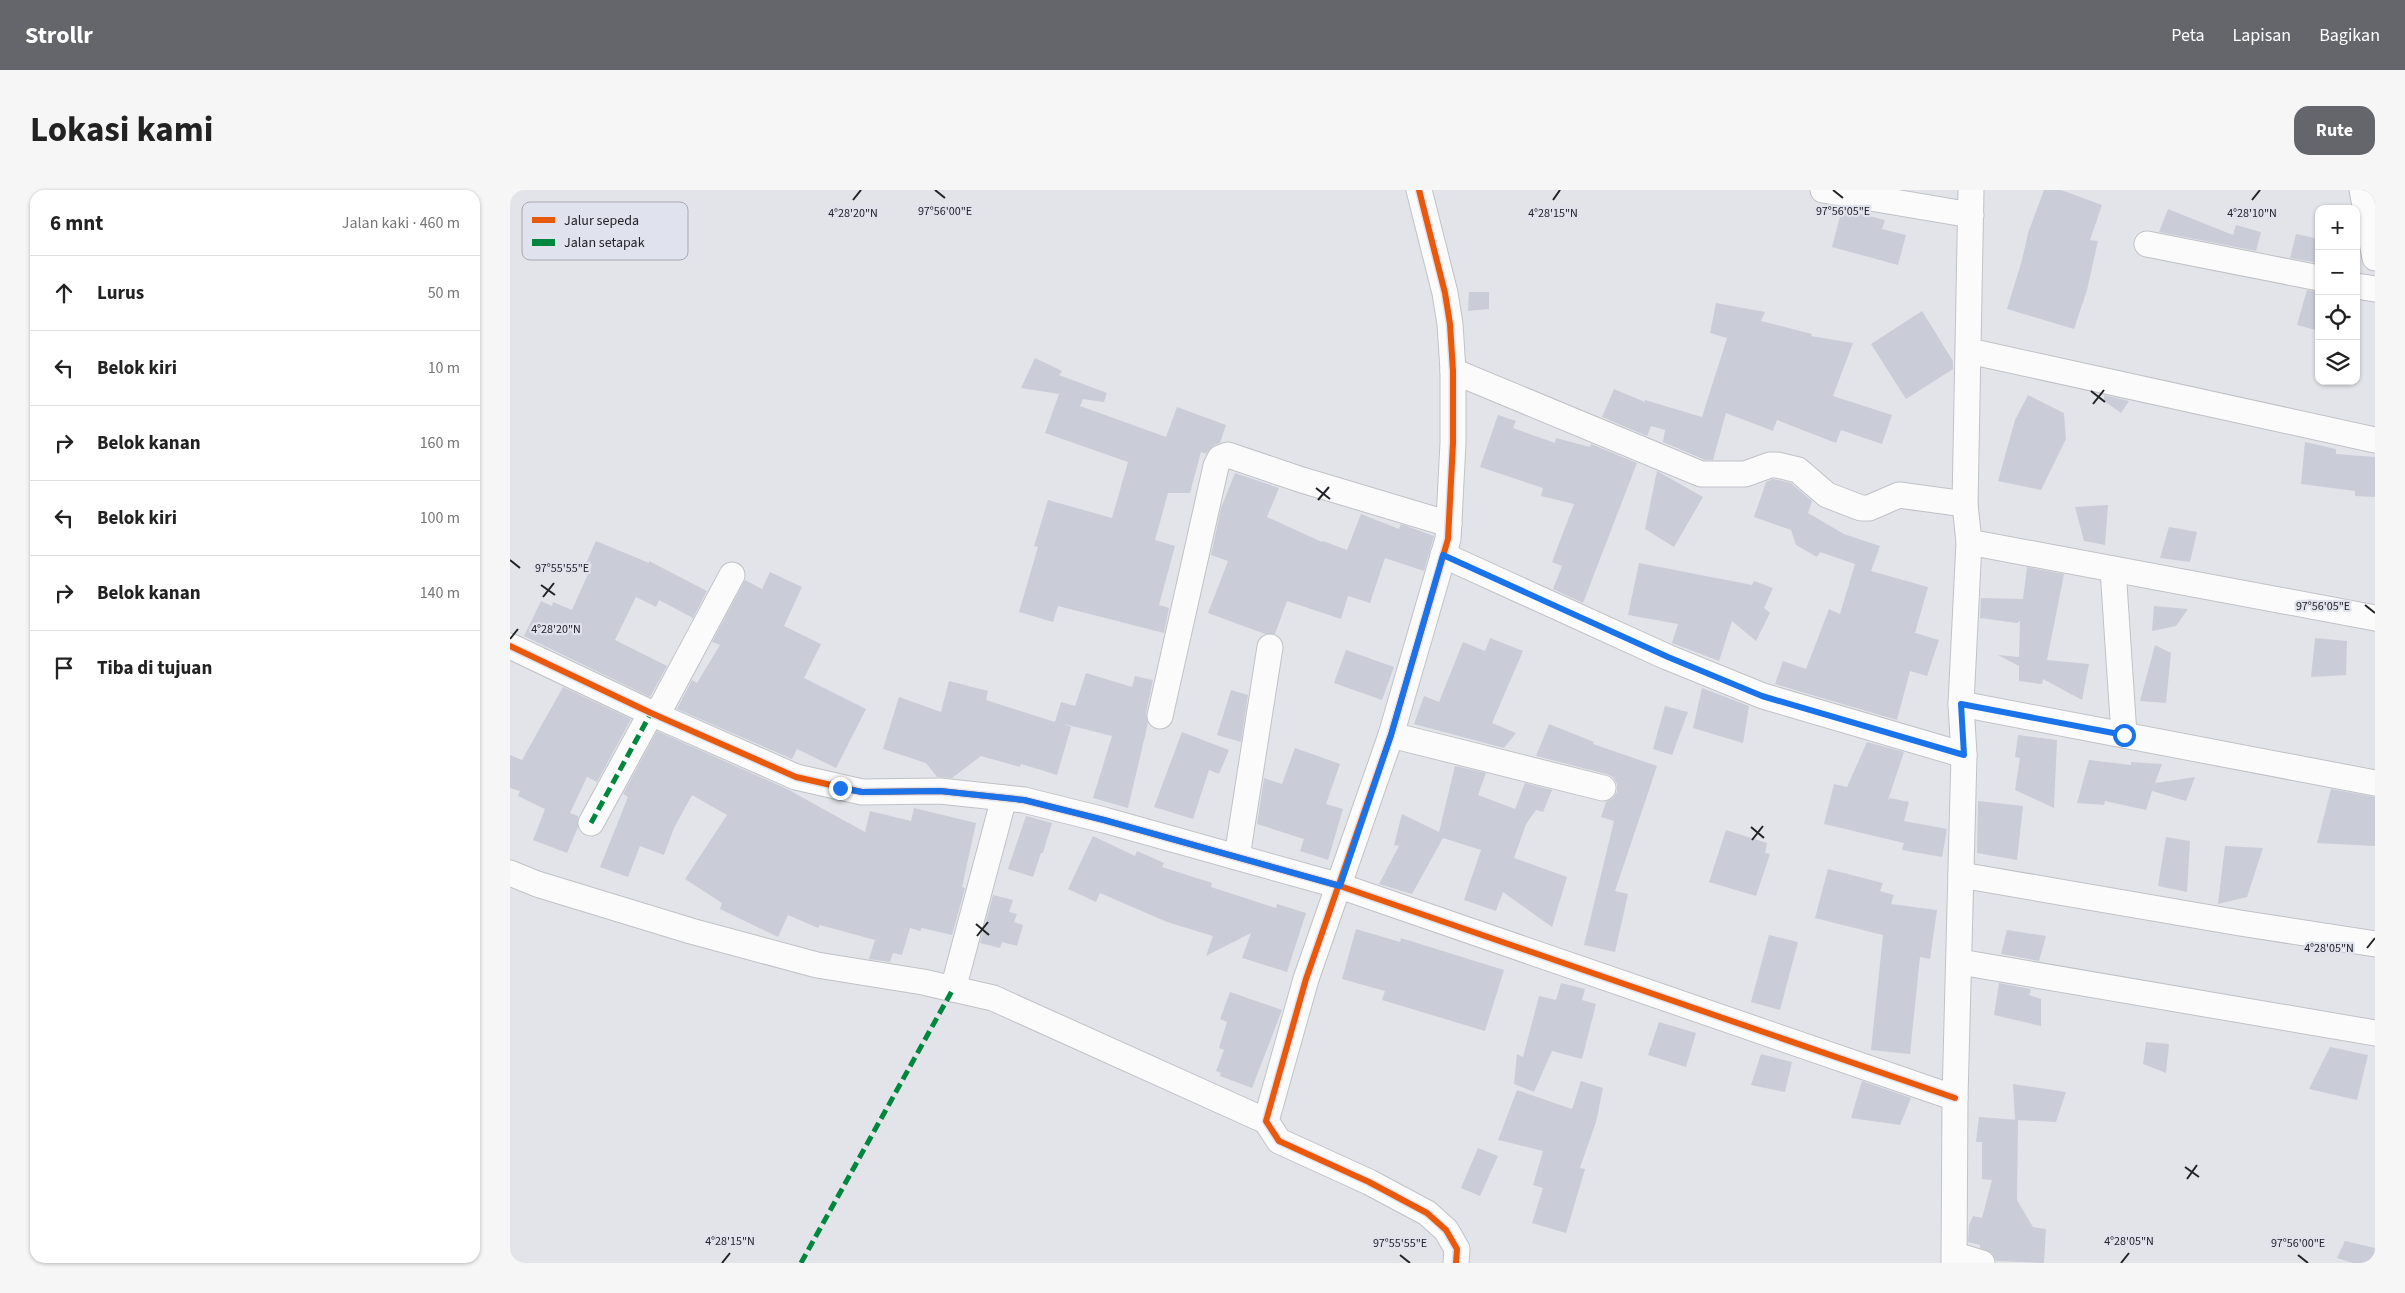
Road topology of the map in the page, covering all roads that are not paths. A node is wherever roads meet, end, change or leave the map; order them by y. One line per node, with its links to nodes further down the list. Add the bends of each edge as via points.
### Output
1 (1419, 190): 12 (street, via 1445,293)
2 (1823, 190): 5 (street)
3 (1971, 190): 5 (street)
4 (2362, 190): 7 (street)
5 (1971, 215): 11 (street)
6 (2148, 244): 8 (street)
7 (2375, 258)
8 (2315, 277)
9 (2360, 287): 10 (street)
10 (2375, 289)
11 (1969, 351): 13 (street); 14 (street)
12 (1453, 372): 14 (street, via 1702,474 1745,474 1777,465 1798,470 1827,495 1861,508 1869,508 1899,495); 15 (street)
13 (2375, 440)
14 (1965, 504): 16 (street)
15 (1449, 524): 17 (street); 25 (street, via 1228,455 1220,458)
16 (1968, 542): 18 (street); 23 (street)
17 (1443, 555): 26 (street); 28 (street, via 1762,696)
18 (2113, 569): 20 (street); 27 (street)
19 (732, 575): 24 (street)
20 (2375, 618)
21 (510, 646): 24 (street)
22 (1270, 647): 33 (street)
23 (1961, 704): 27 (street); 28 (street)
24 (654, 714): 31 (street, via 796,777 840,788 862,792 940,791); 32 (street)
25 (1160, 716)
26 (1391, 735): 30 (street); 36 (street)
27 (2124, 735): 29 (street)
28 (1964, 755): 35 (street)
29 (2375, 783)
30 (1603, 788)
31 (1004, 798): 33 (street, via 1104,820); 39 (street)
32 (591, 823)
33 (1237, 857): 36 (street)
34 (510, 872): 39 (street, via 537,884 682,928 817,965)
35 (1961, 875): 37 (street); 38 (street)
36 (1340, 886): 41 (street); 42 (street, via 1306,979)
37 (2375, 944)
38 (1960, 962): 40 (street); 41 (street)
39 (953, 989): 42 (street, via 993,998)
40 (2375, 1033)
41 (1955, 1098): 43 (street)
42 (1266, 1121): 44 (street, via 1280,1141 1427,1213 1446,1230 1457,1249)
43 (1954, 1259): 45 (street)
44 (1456, 1263)
45 (1982, 1263)

